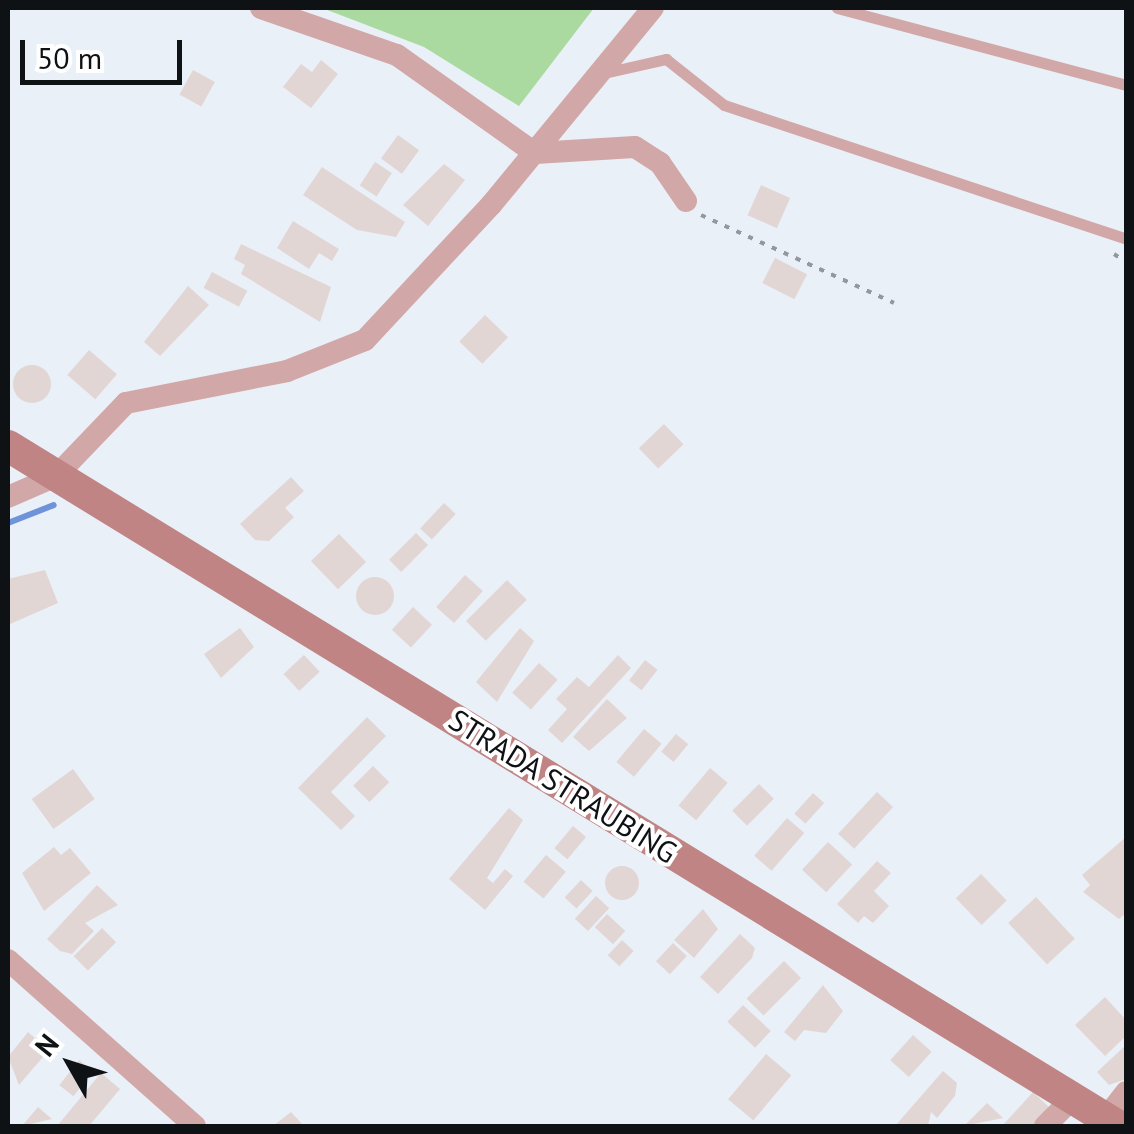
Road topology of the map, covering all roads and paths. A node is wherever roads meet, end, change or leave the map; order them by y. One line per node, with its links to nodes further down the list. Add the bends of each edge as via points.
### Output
1 (261, 8): 6 (street, via 397,55)
2 (653, 8): 4 (street)
3 (836, 8): 5 (lane)
4 (600, 74): 6 (street); 8 (lane, via 666,59 724,105)
5 (1126, 85)
6 (534, 153): 7 (street, via 635,147); 11 (street, via 365,340 287,371 126,403)
7 (686, 202): 9 (path, via 738,235)
8 (1126, 238)
9 (894, 303)
10 (8, 446): 11 (main road, STRADA STRAUBING)
11 (56, 476): 12 (street); 15 (main road, STRADA STRAUBING)
12 (8, 497)
13 (8, 960): 17 (street)
14 (1126, 1092): 16 (street)
15 (1072, 1098): 16 (main road, STRADA STRAUBING); 18 (street)
16 (1112, 1122)
17 (194, 1126)
18 (1045, 1126)

